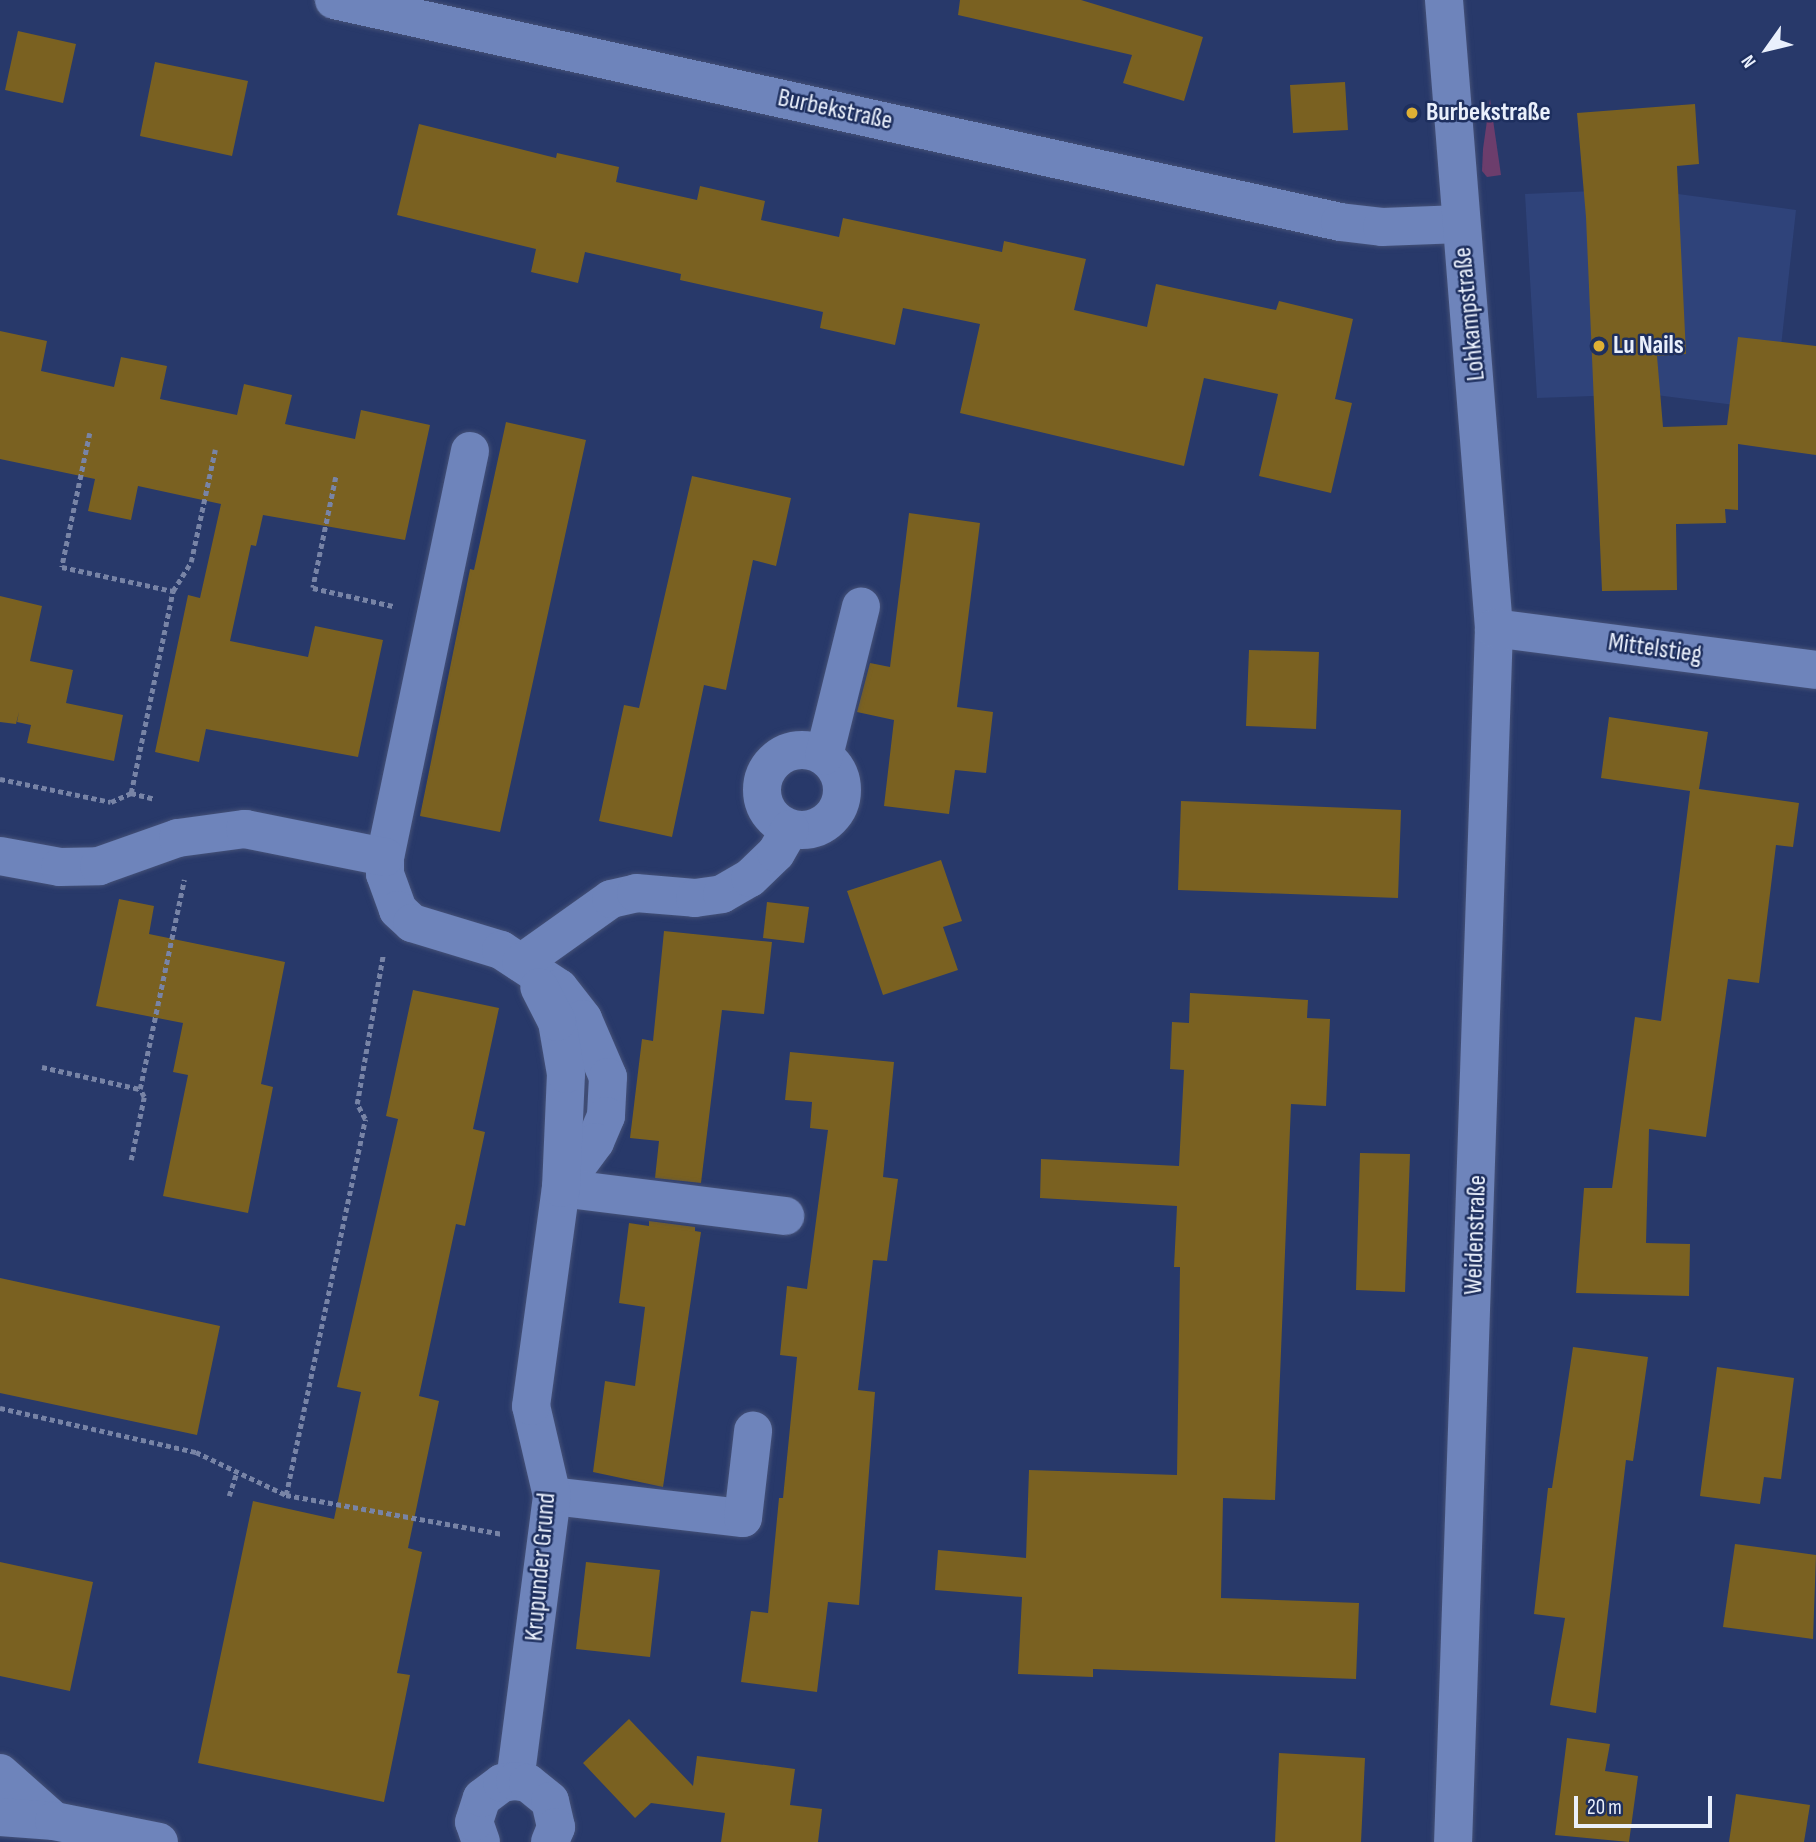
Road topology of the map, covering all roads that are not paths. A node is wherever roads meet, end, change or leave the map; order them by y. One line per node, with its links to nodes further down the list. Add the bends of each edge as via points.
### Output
1 (334, 0): 3 (street, Burbekstraße, via 1340,222 1382,227)
2 (1444, 0): 3 (street, Lohkampstraße)
3 (1461, 224): 6 (street, Lohkampstraße)
4 (470, 451): 11 (street)
5 (861, 607): 8 (street)
6 (1494, 628): 7 (street, Mittelstieg); 24 (street, Weidenstraße)
7 (1816, 670)
8 (824, 755): 9 (street, via 841,780 836,812 812,829); 9 (street, via 792,750 768,768 762,798 772,817)
9 (790, 828): 12 (street, via 776,853 750,878 722,894 695,898 636,893 611,899)
10 (0, 856): 11 (street, via 60,867 99,866 178,838 245,829)
11 (385, 857): 12 (street, Krupunder Grund, via 385,874 398,910 427,931 501,950)
12 (521, 963): 13 (street, Krupunder Grund, via 559,988 599,1049 608,1077 606,1116 595,1142)
13 (561, 1188): 14 (street); 16 (street, Krupunder Grund, via 531,1406)
14 (785, 1216)
15 (754, 1431): 16 (street, via 743,1518)
16 (552, 1496): 18 (street, Krupunder Grund)
17 (0, 1773): 20 (street)
18 (515, 1781): 22 (street, via 502,1783 482,1798 474,1822); 23 (street, via 541,1790 550,1801 556,1827)
19 (0, 1817): 20 (street)
20 (54, 1821): 21 (street)
21 (159, 1842)
22 (481, 1842)
23 (550, 1842)
24 (1453, 1842)

